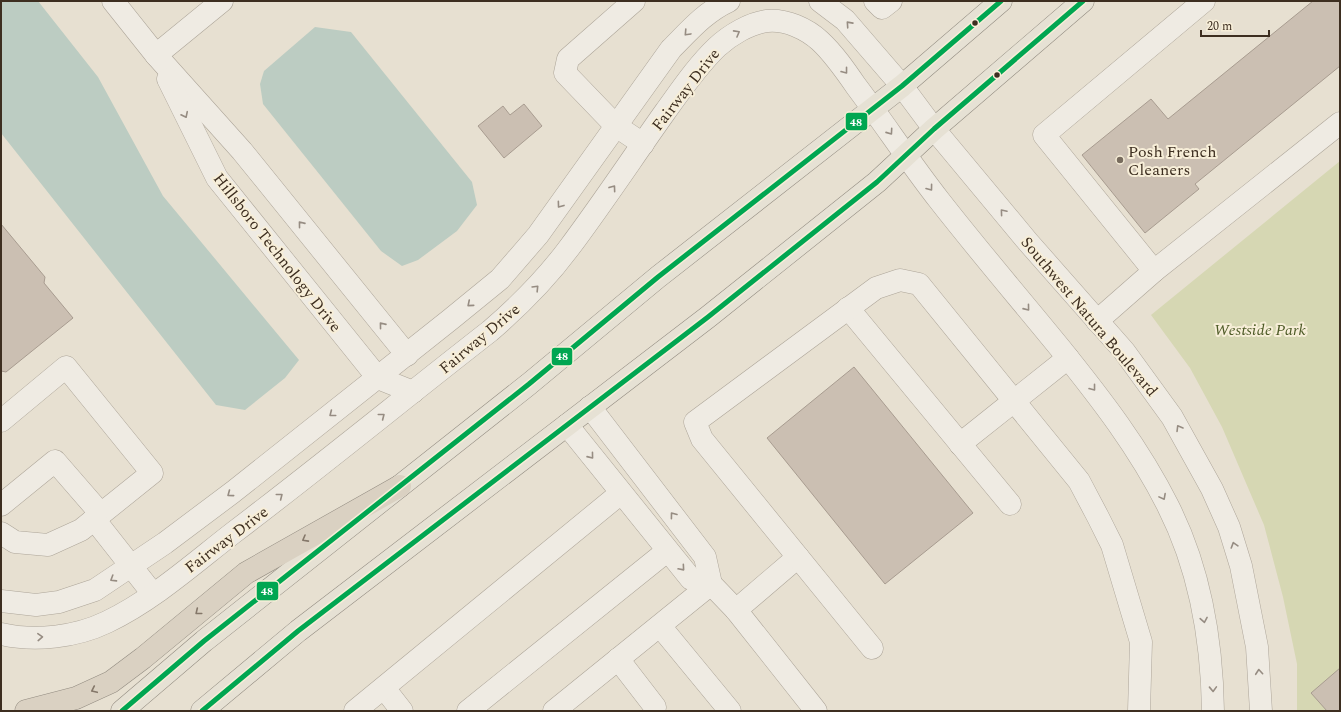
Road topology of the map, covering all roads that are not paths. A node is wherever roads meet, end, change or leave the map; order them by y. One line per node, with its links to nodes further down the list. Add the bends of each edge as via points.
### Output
1 (113, 1): 11 (street, Hillsboro Technology Drive)
2 (222, 1): 11 (street)
3 (634, 1): 15 (street, via 568,59 565,73)
4 (820, 1): 12 (street, one-way to 4, via 845,20)
5 (875, 1): 6 (street, via 882,8)
6 (891, 1)
7 (1001, 1): 12 (main road)
8 (1083, 1): 16 (main road)
9 (1204, 1): 19 (street, via 1044,135)
10 (721, 3): 15 (street, Fairway Drive, one-way to 15, via 694,24 671,50)
11 (156, 55): 22 (street, Hillsboro Technology Drive, one-way to 11, via 242,150); 24 (street, Hillsboro Technology Drive, one-way to 24, via 217,178)
12 (902, 86): 13 (main road); 16 (street, Southwest Natura Boulevard)
13 (873, 108): 17 (street, Fairway Drive, one-way to 13, via 690,78 716,48 750,26 768,21 787,22 817,38); 18 (street, one-way to 18); 31 (main road, via 658,277)
14 (1340, 123): 19 (street)
15 (616, 126): 17 (street); 22 (street, Fairway Drive, one-way to 22, via 542,231 500,279)
16 (934, 129): 18 (main road); 21 (street, Southwest Natura Boulevard, one-way to 16)
17 (643, 144): 25 (street, Fairway Drive, one-way to 17, via 518,308 545,279)
18 (907, 156): 23 (street, one-way to 23); 27 (main road, via 774,265)
19 (1154, 271): 21 (street)
20 (848, 308): 26 (street, via 876,288 900,280 919,284); 30 (street); 38 (street, via 695,422 702,439)
21 (1097, 321): 61 (street, Southwest Natura Boulevard, one-way to 21, via 1257,647 1241,566 1229,527 1212,489 1172,417 1128,357)
22 (407, 355): 24 (street, Fairway Drive); 25 (street)
23 (1068, 358): 26 (street); 60 (street, one-way to 60, via 1111,411 1132,443 1166,502 1185,544 1204,616 1212,668)
24 (378, 378): 25 (street); 39 (street, Fairway Drive, one-way to 39, via 233,492)
25 (412, 392): 41 (street, Fairway Drive, one-way to 25)
26 (1015, 400): 30 (street); 59 (street, via 1079,480 1092,520 1112,545 1119,592 1133,646)
27 (590, 407): 29 (main road); 40 (street, one-way to 27, via 704,557)
28 (1, 421): 35 (street, via 66,367 152,473)
29 (567, 425): 32 (street, one-way to 32); 52 (main road, via 298,631)
30 (960, 444): 33 (street)
31 (400, 486): 50 (highway, one-way to 50, via 246,572 111,682 76,698); 51 (main road, via 210,637)
32 (621, 493): 37 (street); 48 (street)
33 (1010, 504)
34 (1, 505): 35 (street, via 55,461)
35 (98, 517): 36 (street, via 81,530 48,545 15,542); 39 (street)
36 (1, 533)
37 (667, 551): 40 (street, one-way to 40, via 691,579); 55 (street)
38 (798, 558): 43 (street); 46 (street)
39 (132, 567): 41 (street); 42 (street, Fairway Drive, one-way to 42, via 95,590 59,602 36,605)
40 (711, 584): 43 (street); 44 (street)
41 (153, 594): 45 (street, Fairway Drive, one-way to 41, via 37,638 73,633 107,622)
42 (1, 601)
43 (736, 610): 58 (street)
44 (660, 626): 47 (street); 57 (street)
45 (1, 634)
46 (872, 648)
47 (618, 659): 49 (street); 56 (street)
48 (384, 688): 53 (street); 54 (street)
49 (659, 710)
50 (26, 711)
51 (122, 711)
52 (202, 711)
53 (355, 711)
54 (402, 711)
55 (468, 711)
56 (554, 711)
57 (730, 711)
58 (816, 711)
59 (1139, 711)
60 (1213, 711)
61 (1261, 711)

